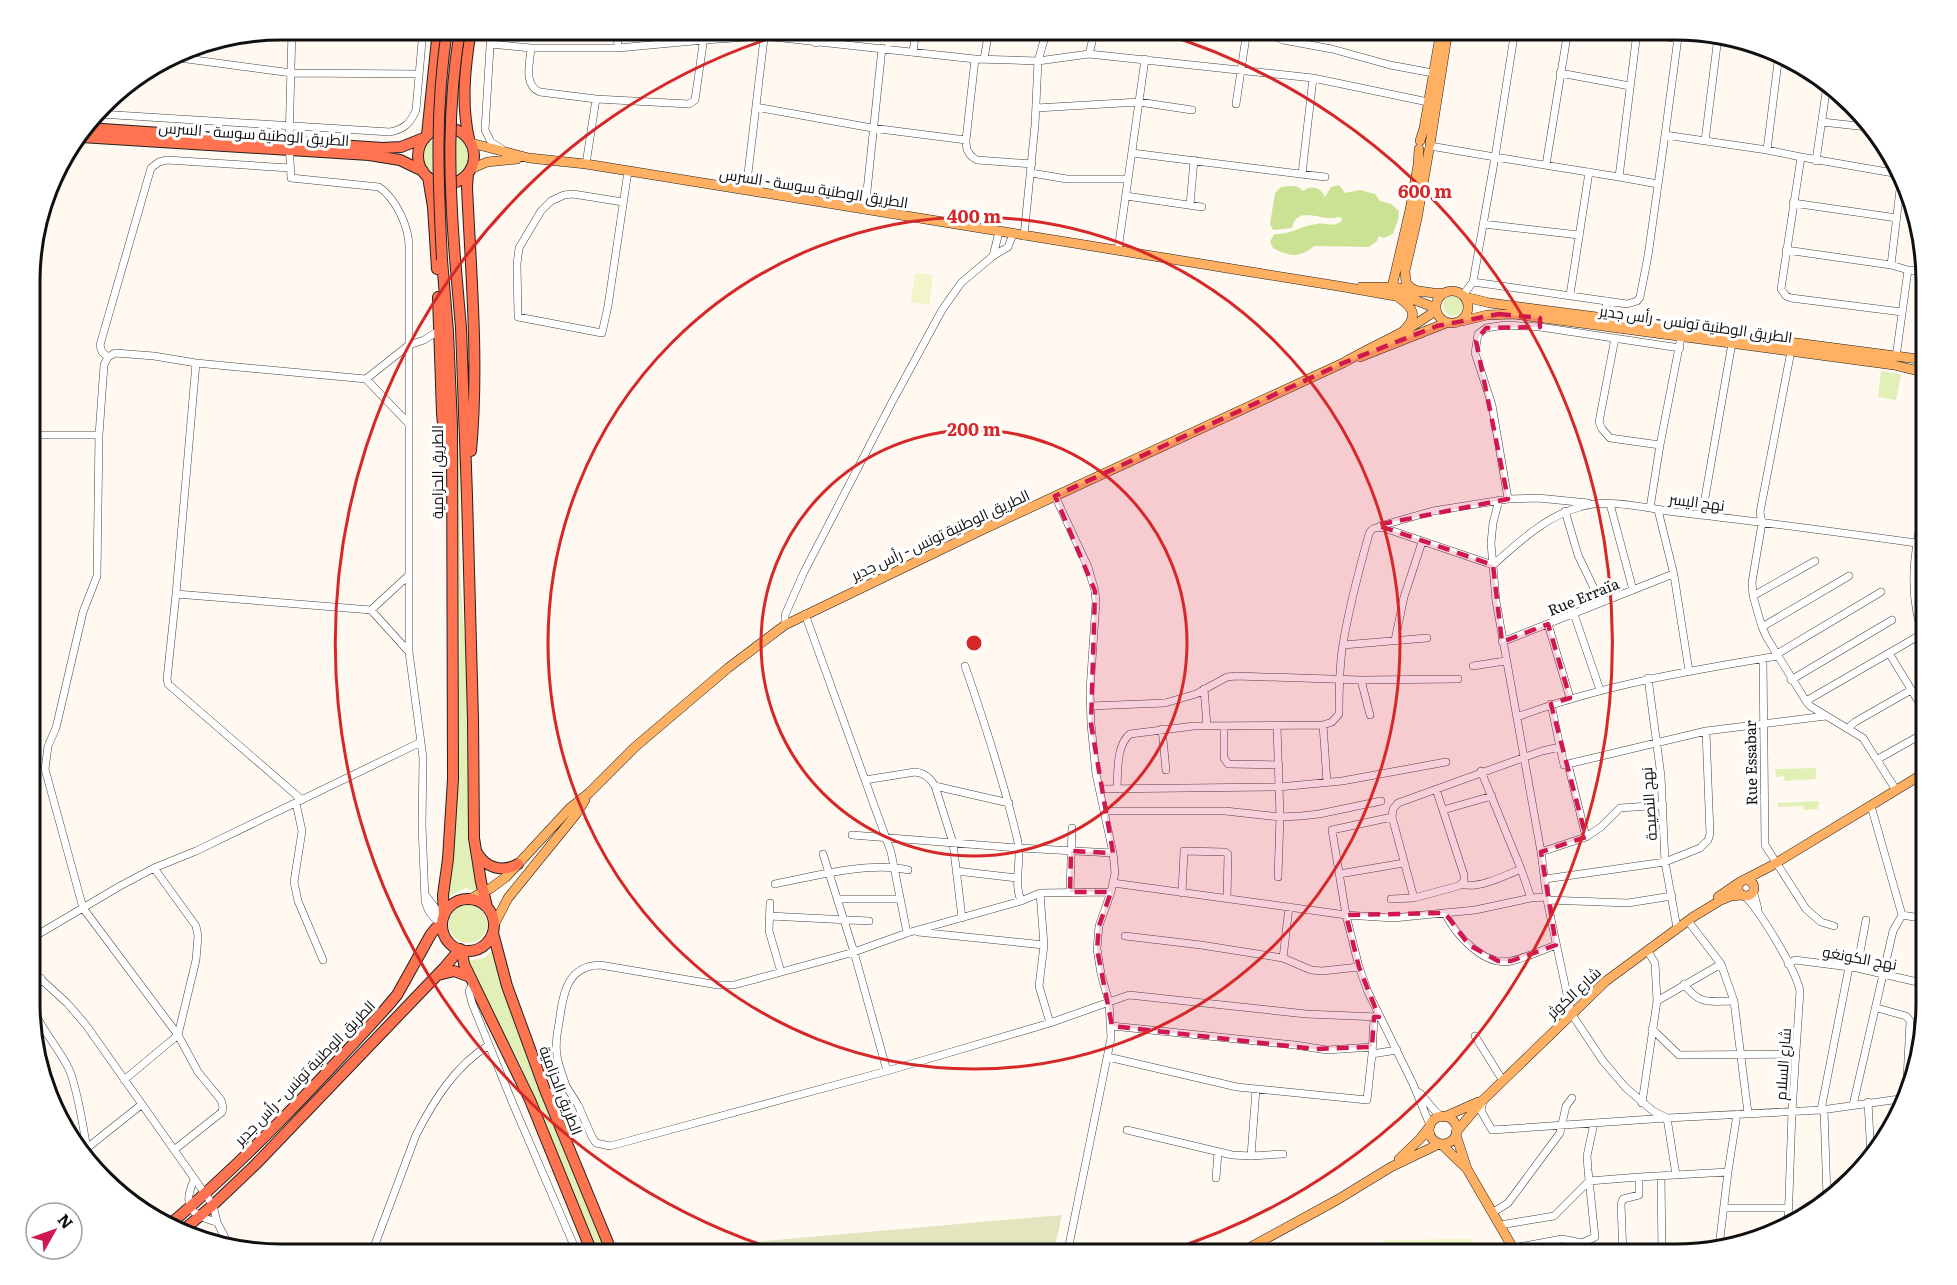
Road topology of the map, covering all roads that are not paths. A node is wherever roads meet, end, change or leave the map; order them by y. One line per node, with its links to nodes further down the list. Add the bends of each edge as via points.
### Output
1 (292, 40): 40 (street)
2 (422, 40): 43 (street)
3 (437, 40): 62 (highway)
4 (446, 40): 147 (highway, الطريق الحزامية, bridge, via 438,117 438,189 449,344)
5 (458, 40): 145 (highway, الطريق الحزامية, bridge, via 450,121 450,192 461,328)
6 (469, 40): 64 (highway, via 465,121)
7 (490, 40): 26 (street)
8 (618, 40): 29 (street)
9 (704, 40): 29 (street); 47 (street, via 692,103)
10 (763, 40): 51 (street)
11 (800, 40): 25 (street)
12 (816, 40): 25 (street)
13 (915, 40): 31 (street)
14 (987, 40): 35 (street)
15 (1044, 40): 37 (street)
16 (1092, 40): 32 (street)
17 (1246, 40): 39 (street)
18 (1283, 40): 41 (street)
19 (1439, 40): 41 (main road)
20 (1446, 40): 66 (main road)
21 (1513, 40): 71 (street)
22 (1566, 40): 42 (street)
23 (1633, 40): 45 (street)
24 (1678, 40): 60 (street)
25 (816, 43): 30 (street)
26 (490, 44): 28 (street); 70 (street, via 485,130 491,142)
27 (1717, 44): 65 (street)
28 (531, 48): 29 (street); 47 (street, via 529,83 533,88)
29 (618, 48)
30 (882, 48): 31 (street); 58 (street)
31 (913, 52): 34 (street)
32 (1089, 54): 36 (street); 37 (street)
33 (189, 59): 40 (street)
34 (975, 59): 35 (street); 63 (street)
35 (984, 59): 37 (street)
36 (1145, 59): 39 (street); 48 (street)
37 (1038, 61): 52 (street)
38 (1778, 63): 68 (street)
39 (1241, 71): 44 (street); 50 (street)
40 (292, 73): 43 (street); 56 (street)
41 (1433, 73): 49 (main road)
42 (1560, 73): 45 (street); 78 (street)
43 (418, 74): 56 (street, via 416,110 403,129 390,132)
44 (1313, 78): 49 (street); 86 (street)
45 (1629, 86): 88 (street)
46 (1826, 93): 55 (street)
47 (596, 99): 76 (street)
48 (1139, 102): 52 (street); 53 (street); 69 (street)
49 (1428, 102): 66 (main road)
50 (1236, 104)
51 (756, 107): 58 (street); 91 (street)
52 (1036, 108): 77 (street)
53 (1192, 110)
54 (108, 115): 56 (street)
55 (1822, 122): 57 (street); 75 (street)
56 (291, 126): 67 (street)
57 (1860, 126)
58 (872, 128): 63 (street); 98 (street)
59 (95, 129): 67 (highway, الطريق الوطنية سوسة - السرس)
60 (1665, 135): 65 (street); 90 (street)
61 (88, 137): 67 (highway, الطريق الوطنية سوسة - السرس)
62 (425, 137): 64 (highway, via 444,128 462,133); 67 (highway, الطريق الوطنية سوسة - السرس, via 400,147); 85 (highway, via 418,154)
63 (966, 140): 77 (street, via 967,152 977,160)
64 (470, 141): 70 (main road, الطريق الوطنية سوسة - السرس); 80 (highway, via 474,152)
65 (1705, 141): 68 (street)
66 (1425, 146): 71 (street); 113 (main road); 114 (main road, via 1417,219 1405,271 1406,283)
67 (289, 147): 79 (street); 85 (highway, الطريق الوطنية سوسة - السرس, via 400,160)
68 (1767, 150): 72 (street)
69 (1132, 153): 74 (street); 89 (street)
70 (507, 154): 73 (main road, الطريق الوطنية سوسة - السرس)
71 (1495, 157): 78 (street); 100 (street)
72 (1801, 157): 75 (street); 95 (street)
73 (529, 158): 76 (main road, الطريق الوطنية سوسة - السرس); 80 (main road, الطريق الوطنية سوسة - السرس, via 487,162)
74 (1194, 160): 86 (street); 96 (street)
75 (1816, 160): 84 (street)
76 (586, 164): 81 (main road, الطريق الوطنية سوسة - السرس)
77 (1032, 164): 83 (street)
78 (1546, 165): 82 (street)
79 (290, 168): 131 (street, via 291,178 379,187 389,196 409,238); 134 (street, via 167,160 151,168 100,345)
80 (469, 171): 85 (highway, via 461,179 444,184); 145 (highway, via 475,399)
81 (628, 171): 91 (main road, الطريق الوطنية سوسة - السرس); 94 (street)
82 (1589, 172): 88 (street); 103 (street)
83 (1031, 173): 89 (street, via 1066,179); 104 (street)
84 (1891, 173)
85 (425, 174): 126 (highway, via 433,207)
86 (1302, 174): 87 (street)
87 (1325, 177)
88 (1619, 177): 90 (street)
89 (1128, 179): 93 (street)
90 (1658, 184): 119 (street, via 1640,297 1634,303)
91 (746, 190): 98 (main road, الطريق الوطنية سوسة - السرس)
92 (1900, 193): 99 (street)
93 (1126, 196): 96 (street); 105 (street)
94 (623, 202): 94 (street, via 602,333 518,317 519,248 551,201 573,194)
95 (1793, 203): 99 (street); 106 (street)
96 (1190, 205): 97 (street)
97 (1202, 207)
98 (865, 210): 101 (main road, الطريق الوطنية سوسة - السرس)
99 (1897, 218): 108 (street)
100 (1483, 224): 103 (street); 111 (street)
101 (999, 232): 102 (main road, الطريق الوطنية سوسة - السرس); 107 (street)
102 (1013, 234): 104 (main road, الطريق الوطنية سوسة - السرس); 107 (street, via 1008,247)
103 (1579, 235): 116 (street)
104 (1024, 236): 105 (main road, الطريق الوطنية سوسة - السرس)
105 (1118, 250): 112 (main road, الطريق الوطنية سوسة - السرس)
106 (1786, 250): 108 (street); 121 (street, via 1781,288 1786,296)
107 (993, 256): 175 (street, via 961,283 942,310 804,572 785,615)
108 (1891, 265): 109 (street)
109 (1908, 270): 110 (street); 121 (street)
110 (1916, 271)
111 (1473, 282): 116 (street); 117 (street)
112 (1344, 287): 113 (main road, الطريق الوطنية سوسة - السرس); 118 (main road, الطريق الوطنية سوسة - السرس)
113 (1392, 287): 114 (main road, الطريق الوطنية سوسة - السرس); 118 (main road)
114 (1418, 292): 115 (main road, الطريق الوطنية سوسة - السرس)
115 (1445, 293): 117 (main road, via 1455,291); 120 (main road, via 1438,299)
116 (1570, 295): 119 (street)
117 (1464, 296): 122 (main road, الطريق الوطنية تونس - رأس جدير); 123 (main road, via 1468,312)
118 (1396, 297): 120 (main road, الطريق الوطنية سوسة - السرس); 127 (main road, via 1406,302 1412,315)
119 (1607, 300): 122 (street)
120 (1436, 309): 124 (main road); 127 (main road, الطريق الوطنية تونس - رأس جدير)
121 (1902, 312): 135 (street)
122 (1604, 318): 135 (main road, الطريق الوطنية تونس - رأس جدير)
123 (1462, 321): 124 (main road); 125 (main road, الطريق الوطنية تونس - رأس جدير, via 1499,314)
124 (1446, 322): 138 (main road, الطريق الوطنية تونس - رأس جدير)
125 (1540, 322): 128 (main road, الطريق الوطنية تونس - رأس جدير); 148 (street, via 1494,325 1478,334 1476,341 1475,353 1492,405)
126 (440, 332): 131 (street); 147 (highway, via 442,413)
127 (1401, 332): 138 (main road, الطريق الوطنية تونس - رأس جدير)
128 (1612, 334): 129 (main road, الطريق الوطنية تونس - رأس جدير); 132 (street); 144 (street, via 1599,422 1602,429 1610,438)
129 (1681, 337): 130 (main road, الطريق الوطنية تونس - رأس جدير); 132 (street)
130 (1732, 343): 133 (main road, الطريق الوطنية تونس - رأس جدير); 154 (street)
131 (409, 345): 140 (street); 141 (street)
132 (1680, 348): 144 (street)
133 (1791, 351): 139 (main road, الطريق الوطنية تونس - رأس جدير); 155 (street)
134 (108, 357): 137 (street, via 115,353); 143 (street, via 104,365)
135 (1896, 357): 136 (main road, الطريق الوطنية تونس - رأس جدير)
136 (1916, 359)
137 (196, 363): 140 (street); 166 (street)
138 (1343, 363): 146 (main road, الطريق الوطنية تونس - رأس جدير)
139 (1916, 370)
140 (366, 379): 141 (street)
141 (410, 424): 161 (street)
142 (40, 435): 143 (street)
143 (99, 435): 293 (street, via 97,576 83,612 45,769)
144 (1660, 445): 152 (street)
145 (467, 496): 251 (highway, الطريق الحزامية)
146 (1055, 496): 172 (main road, الطريق الوطنية تونس - رأس جدير); 202 (street, via 1095,591)
147 (451, 497): 301 (highway, الطريق الحزامية, via 453,779)
148 (1508, 499): 149 (street); 150 (street)
149 (1499, 500): 156 (street, via 1433,511); 160 (street, via 1492,534)
150 (1593, 504): 151 (street, نهج اليسر); 153 (street, نهج اليسر)
151 (1610, 504): 152 (street, نهج اليسر); 164 (street)
152 (1654, 509): 154 (street, نهج اليسر); 162 (street)
153 (1566, 511): 160 (street, نهج اليسر); 168 (street, via 1578,555)
154 (1702, 515): 155 (street, نهج اليسر)
155 (1761, 523): 158 (street, نهج اليسر); 167 (street)
156 (1377, 527): 157 (street); 181 (street, via 1369,534)
157 (1422, 542): 160 (street); 179 (street)
158 (1916, 543): 170 (street, via 1913,586)
159 (1815, 561): 167 (street)
160 (1493, 565): 180 (street)
161 (409, 575): 169 (street); 182 (street)
162 (1674, 575): 164 (street, Rue Erraïa); 189 (street)
163 (1849, 576): 176 (street)
164 (1634, 590): 168 (street, Rue Erraïa)
165 (1881, 592): 184 (street)
166 (176, 594): 169 (street); 236 (street, via 168,684)
167 (1753, 596): 176 (street)
168 (1601, 603): 171 (street, Rue Erraïa)
169 (371, 610): 182 (street)
170 (1916, 613)
171 (1574, 614): 174 (street, Rue Erraïa); 196 (street)
172 (805, 615): 175 (main road, الطريق الوطنية تونس - رأس جدير); 226 (street)
173 (1892, 620): 194 (street)
174 (1548, 624): 180 (street, Rue Erraïa); 198 (street)
175 (785, 625): 234 (main road, الطريق الوطنية تونس - رأس جدير, via 634,747)
176 (1762, 627): 184 (street)
177 (1916, 637): 183 (street)
178 (1426, 638): 179 (street)
179 (1395, 640): 181 (street)
180 (1502, 642): 186 (street)
181 (1343, 645): 191 (street)
182 (409, 652): 215 (street)
183 (1889, 653): 197 (street); 200 (street)
184 (1777, 655): 185 (street); 194 (street)
185 (1764, 659): 189 (street); 206 (street, Rue Essabar)
186 (1506, 661): 188 (street); 205 (street)
187 (964, 666): 238 (street)
188 (1473, 666)
189 (1689, 671): 190 (street)
190 (1648, 678): 196 (street); 216 (street, نهج النصيحة)
191 (1340, 679): 193 (street); 195 (street, via 1236,676); 207 (street, via 1339,714)
192 (1458, 679): 193 (street)
193 (1361, 680): 203 (street)
194 (1791, 680): 200 (street)
195 (1204, 689): 202 (street, via 1165,703); 208 (street)
196 (1600, 690): 198 (street)
197 (1911, 690): 199 (street); 212 (street)
198 (1570, 698): 201 (street)
199 (1916, 698)
200 (1806, 701): 204 (street)
201 (1551, 704): 205 (street); 217 (street)
202 (1090, 706): 230 (street)
203 (1370, 715)
204 (1826, 716): 206 (street); 212 (street)
205 (1517, 717): 218 (street)
206 (1763, 724): 213 (street); 259 (street, Rue Essabar, via 1765,844)
207 (1323, 725): 210 (street); 227 (street)
208 (1207, 726): 209 (street); 211 (street)
209 (1224, 726): 210 (street); 222 (street, via 1224,758 1228,764)
210 (1277, 726): 222 (street)
211 (1161, 729): 223 (street); 231 (street, via 1127,736 1121,748)
212 (1848, 729): 219 (street, via 1863,738)
213 (1706, 731): 216 (street); 256 (street, via 1710,834 1696,851)
214 (1916, 738): 219 (street)
215 (421, 742): 236 (street); 301 (street, via 425,894)
216 (1657, 744): 221 (street); 239 (street, نهج النصيحة)
217 (1560, 747): 218 (street); 221 (street, via 1564,765)
218 (1523, 758): 224 (street); 253 (street)
219 (1878, 759): 233 (street)
220 (1446, 762): 227 (street)
221 (1568, 764): 248 (street)
222 (1279, 765): 229 (street)
223 (1166, 770)
224 (1481, 771): 232 (street); 235 (street)
225 (1916, 778): 233 (main road, شارع الكوثر)
226 (865, 780): 228 (street, via 922,773); 247 (street)
227 (1327, 782): 229 (street)
228 (935, 786): 238 (street); 249 (street)
229 (1279, 787): 231 (street); 243 (street)
230 (1099, 789): 231 (street); 242 (street)
231 (1118, 789)
232 (1436, 789): 241 (street); 244 (street, via 1398,803)
233 (1896, 790): 240 (main road, شارع الكوثر)
234 (589, 793): 258 (main road, الطريق الوطنية تونس - رأس جدير); 307 (main road, الطريق الوطنية تونس - رأس جدير, via 508,898)
235 (1492, 796): 241 (street); 262 (street)
236 (299, 801): 261 (street); 317 (street, via 302,831 294,882)
237 (1381, 801): 243 (street, via 1319,814)
238 (1009, 803): 250 (street)
239 (1663, 805): 248 (street, via 1620,808); 256 (street, نهج النصيحة)
240 (1871, 806): 259 (main road, شارع الكوثر); 296 (street)
241 (1443, 810): 273 (street, via 1464,875)
242 (1104, 811): 243 (street, via 1225,811); 254 (street)
243 (1280, 817): 267 (street)
244 (1392, 817): 257 (street); 266 (street, via 1332,830)
245 (1072, 828): 252 (street)
246 (852, 835): 247 (street)
247 (886, 837): 249 (street); 260 (street)
248 (1586, 837): 253 (street)
249 (953, 843): 250 (street); 264 (street)
250 (1019, 848): 252 (street); 268 (street)
251 (476, 850): 258 (highway, via 494,868); 274 (highway, الطريق الحزامية)
252 (1071, 850): 254 (street); 275 (street)
253 (1541, 852): 269 (street)
254 (1113, 853): 272 (street)
255 (823, 854): 265 (street)
256 (1665, 862): 269 (street); 280 (street, نهج النصيحة)
257 (1404, 863): 266 (street); 281 (street)
258 (518, 864): 274 (main road, الطريق الوطنية تونس - رأس جدير)
259 (1774, 864): 270 (main road, شارع الكوثر); 277 (main road, شارع الكوثر); 305 (street, Rue Essabar, via 1806,909 1821,922)
260 (894, 867): 263 (street); 265 (street); 284 (street)
261 (154, 868): 293 (street); 339 (street, via 190,916 198,936)
262 (1521, 868): 273 (street, via 1480,884); 282 (street)
263 (908, 870)
264 (956, 871): 268 (street); 299 (street)
265 (829, 872): 271 (street); 288 (street)
266 (1338, 874): 295 (street)
267 (1278, 877)
268 (1017, 878): 289 (street)
269 (1545, 879): 287 (street)
270 (1741, 881): 277 (main road, via 1738,890); 300 (main road, شارع الكوثر)
271 (775, 884)
272 (1113, 884): 276 (street); 279 (street)
273 (1462, 884): 281 (street)
274 (484, 892): 283 (main road, الطريق الوطنية تونس - رأس جدير); 291 (highway, الطريق الحزامية)
275 (1070, 892): 276 (street); 278 (street)
276 (1111, 892): 331 (street, via 1097,938)
277 (1748, 892): 300 (main road, شارع الكوثر, via 1721,900); 319 (street, شارع السلام)
278 (1040, 893): 289 (street); 311 (street)
279 (1182, 893): 285 (street); 285 (street, via 1184,851 1225,852)
280 (1672, 896): 287 (street, via 1628,903); 306 (street, نهج النصيحة)
281 (1414, 898): 286 (street)
282 (1531, 898): 287 (street); 294 (street)
283 (470, 899): 291 (highway); 301 (highway, via 454,903)
284 (900, 899): 288 (street); 309 (street)
285 (1227, 899): 292 (street)
286 (1391, 899)
287 (1547, 899): 312 (street)
288 (838, 900): 302 (street)
289 (1021, 901): 299 (street)
290 (770, 903): 297 (street)
291 (487, 907): 307 (highway)
292 (1289, 907): 295 (street); 316 (street)
293 (83, 908): 308 (street); 339 (street)
294 (1445, 914): 295 (street, via 1393,918); 312 (street, via 1469,945 1498,960 1511,961)
295 (1346, 915): 320 (street)
296 (1902, 915): 298 (street); 323 (street, via 1893,931)
297 (770, 916): 302 (street); 322 (street, via 769,931)
298 (1916, 917)
299 (962, 918): 309 (street)
300 (1690, 919): 306 (main road, شارع الكوثر); 318 (street)
301 (443, 920): 313 (highway, via 446,937); 391 (highway, الطريق الوطنية تونس - رأس جدير, via 431,933 386,1008 307,1094)
302 (844, 920): 304 (street); 315 (street)
303 (1866, 920): 321 (street)
304 (869, 921)
305 (1834, 926)
306 (1677, 928): 314 (main road, شارع الكوثر)
307 (493, 929): 313 (highway, via 484,945); 354 (highway, الطريق الحزامية, via 507,986)
308 (40, 933)
309 (910, 933): 311 (street); 315 (street)
310 (1125, 936): 316 (street)
311 (1044, 945): 336 (street, via 1040,986)
312 (1556, 945): 333 (street)
313 (461, 949): 324 (highway, الطريق الوطنية تونس - رأس جدير); 326 (highway)
314 (1647, 950): 330 (street, via 1655,963); 333 (main road, شارع الكوثر, via 1612,975)
315 (854, 952): 322 (street); 348 (street)
316 (1283, 958): 320 (street, via 1311,970)
317 (323, 960)
318 (1720, 964): 328 (street); 329 (street)
319 (1788, 964): 321 (street, نهج الكونغو, via 1796,960); 345 (street, شارع السلام, via 1800,991)
320 (1359, 967): 334 (street)
321 (1853, 968): 323 (street, نهج الكونغو); 363 (street)
322 (781, 972): 352 (street, via 734,985 718,985 600,965 578,971 564,992 556,1043)
323 (1885, 974): 327 (street, نهج الكونغو); 332 (street)
324 (437, 975): 326 (highway, via 454,970); 392 (highway, الطريق الوطنية تونس - رأس جدير)
325 (41, 978): 349 (street, via 86,1025)
326 (472, 980): 341 (street, via 470,996); 407 (highway, via 530,1100)
327 (1916, 982)
328 (1684, 984): 329 (street, via 1701,1001); 330 (street)
329 (1734, 1000): 344 (street)
330 (1657, 1001): 338 (street)
331 (1109, 1002): 334 (street, via 1137,994 1306,1014); 336 (street); 337 (street)
332 (1876, 1008): 347 (street, via 1906,1016 1910,1021); 361 (street)
333 (1571, 1013): 350 (main road, شارع الكوثر); 359 (street, via 1603,1061)
334 (1377, 1017): 342 (street); 343 (street)
335 (42, 1023): 374 (street, via 71,1074)
336 (1050, 1023): 348 (street)
337 (1112, 1026): 343 (street, via 1315,1049); 346 (street)
338 (1652, 1029): 344 (street, via 1679,1055); 359 (street)
339 (178, 1035): 349 (street); 377 (street, via 223,1110)
340 (1476, 1036): 350 (street)
341 (489, 1045): 405 (street, via 458,1069 425,1118); 406 (street)
342 (1397, 1050): 343 (street); 351 (street)
343 (1372, 1051): 353 (street, via 1367,1100)
344 (1741, 1053): 345 (street); 364 (street)
345 (1795, 1054): 362 (street, شارع السلام)
346 (1108, 1057): 353 (street); 409 (street)
347 (1908, 1068)
348 (887, 1071): 352 (street, via 610,1146 596,1143)
349 (124, 1080): 360 (street)
350 (1503, 1081): 357 (main road, شارع الكوثر)
351 (1413, 1083): 366 (street); 369 (street)
352 (566, 1086): 354 (street)
353 (1256, 1089): 380 (street)
354 (547, 1094): 408 (highway, الطريق الحزامية)
355 (1572, 1098): 370 (street, via 1566,1106)
356 (1897, 1099): 358 (street)
357 (1483, 1100): 366 (main road); 370 (street, via 1481,1111 1492,1130); 372 (main road)
358 (1868, 1102): 361 (street); 375 (street)
359 (1642, 1103): 367 (street)
360 (141, 1105): 376 (street); 377 (street)
361 (1853, 1105): 363 (street)
362 (1792, 1110): 363 (street); 364 (street); 395 (street, شارع السلام)
363 (1823, 1110): 390 (street)
364 (1748, 1113): 365 (street)
365 (1737, 1114): 367 (street); 383 (street)
366 (1443, 1117): 369 (main road); 372 (main road, via 1455,1124)
367 (1667, 1118): 368 (street); 384 (street)
368 (1594, 1123): 370 (street); 389 (street, via 1587,1156)
369 (1430, 1125): 373 (main road, via 1432,1139); 381 (main road)
370 (1563, 1125): 396 (street, via 1508,1203)
371 (1127, 1130): 378 (street)
372 (1456, 1133): 373 (main road, via 1451,1141); 382 (main road)
373 (1440, 1144): 381 (main road); 382 (main road)
374 (86, 1145)
375 (1870, 1145)
376 (90, 1150)
377 (174, 1150): 388 (street)
378 (1218, 1153): 380 (street); 387 (street)
379 (1283, 1154): 380 (street)
380 (1251, 1156)
381 (1391, 1167): 410 (main road)
382 (1467, 1169): 396 (main road)
383 (1728, 1172): 384 (street); 394 (street)
384 (1676, 1175): 385 (street)
385 (1661, 1176): 386 (street); 414 (street)
386 (1639, 1177): 389 (street); 413 (street, via 1639,1195 1626,1197 1621,1204)
387 (1216, 1178)
388 (194, 1180): 391 (street); 393 (street)
389 (1589, 1182): 401 (street, via 1554,1216); 412 (street, via 1595,1237 1582,1243 1562,1239)
390 (1827, 1191)
391 (204, 1194): 392 (street); 393 (highway, الطريق الوطنية تونس - رأس جدير)
392 (213, 1205): 398 (highway, الطريق الوطنية تونس - رأس جدير); 400 (street)
393 (189, 1207): 398 (street); 399 (highway, الطريق الوطنية تونس - رأس جدير)
394 (1724, 1208): 395 (street); 404 (street)
395 (1788, 1208): 397 (street, شارع السلام)
396 (1492, 1213): 401 (main road)
397 (1788, 1217)
398 (199, 1218): 400 (street); 402 (highway, الطريق الوطنية تونس - رأس جدير)
399 (175, 1220)
400 (217, 1222): 403 (street)
401 (1500, 1225): 411 (main road)
402 (189, 1226)
403 (226, 1238)
404 (1720, 1240)
405 (375, 1244)
406 (573, 1244)
407 (589, 1244)
408 (608, 1244)
409 (1070, 1244)
410 (1256, 1244)
411 (1511, 1244)
412 (1542, 1244)
413 (1623, 1244)
414 (1662, 1244)

